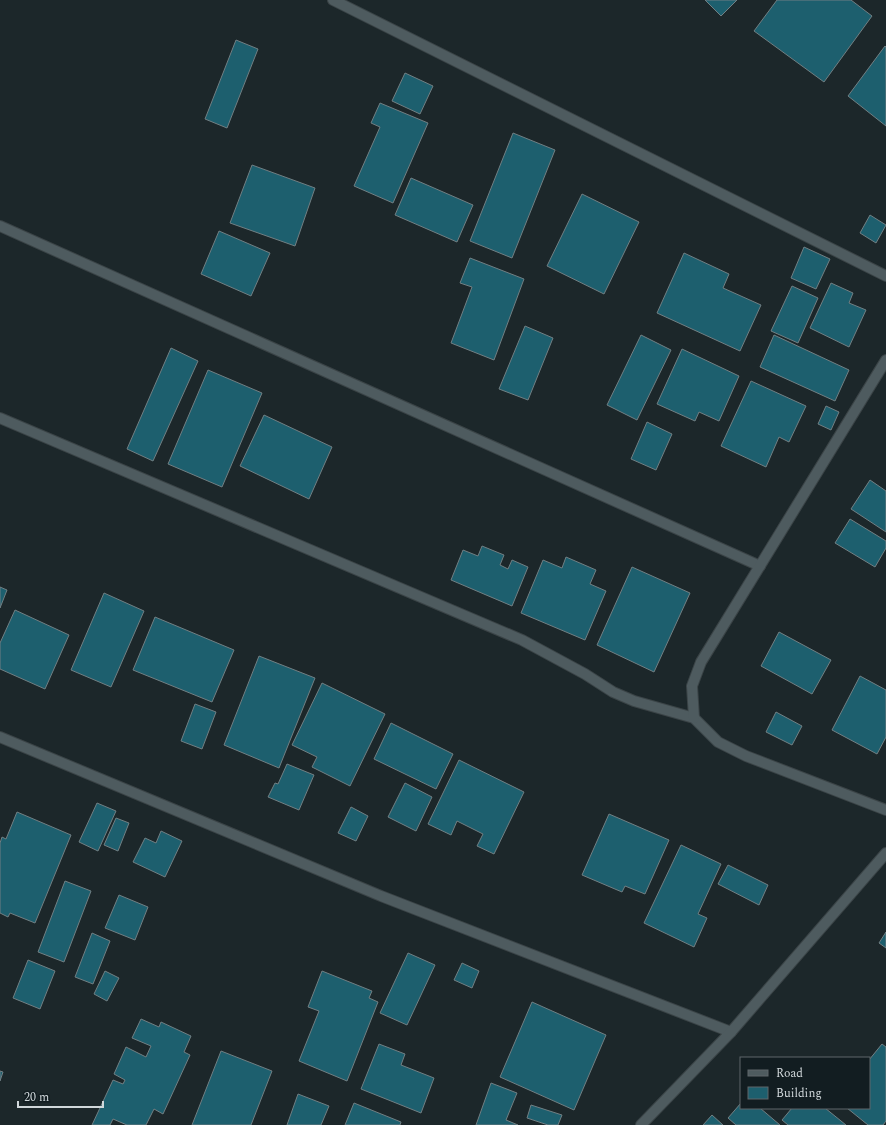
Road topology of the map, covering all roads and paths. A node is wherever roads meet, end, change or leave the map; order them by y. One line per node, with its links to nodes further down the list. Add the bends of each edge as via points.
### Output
1 (336, 1): 3 (street)
2 (0, 226): 6 (street)
3 (886, 276)
4 (886, 360): 6 (street)
5 (0, 418): 7 (street, via 522,640 613,692 634,701)
6 (760, 566): 7 (street, via 701,662 692,686)
7 (694, 718): 9 (street, via 718,742)
8 (0, 737): 11 (street, via 381,896)
9 (886, 810)
10 (886, 854): 11 (street)
11 (731, 1032): 12 (street)
12 (641, 1125)

